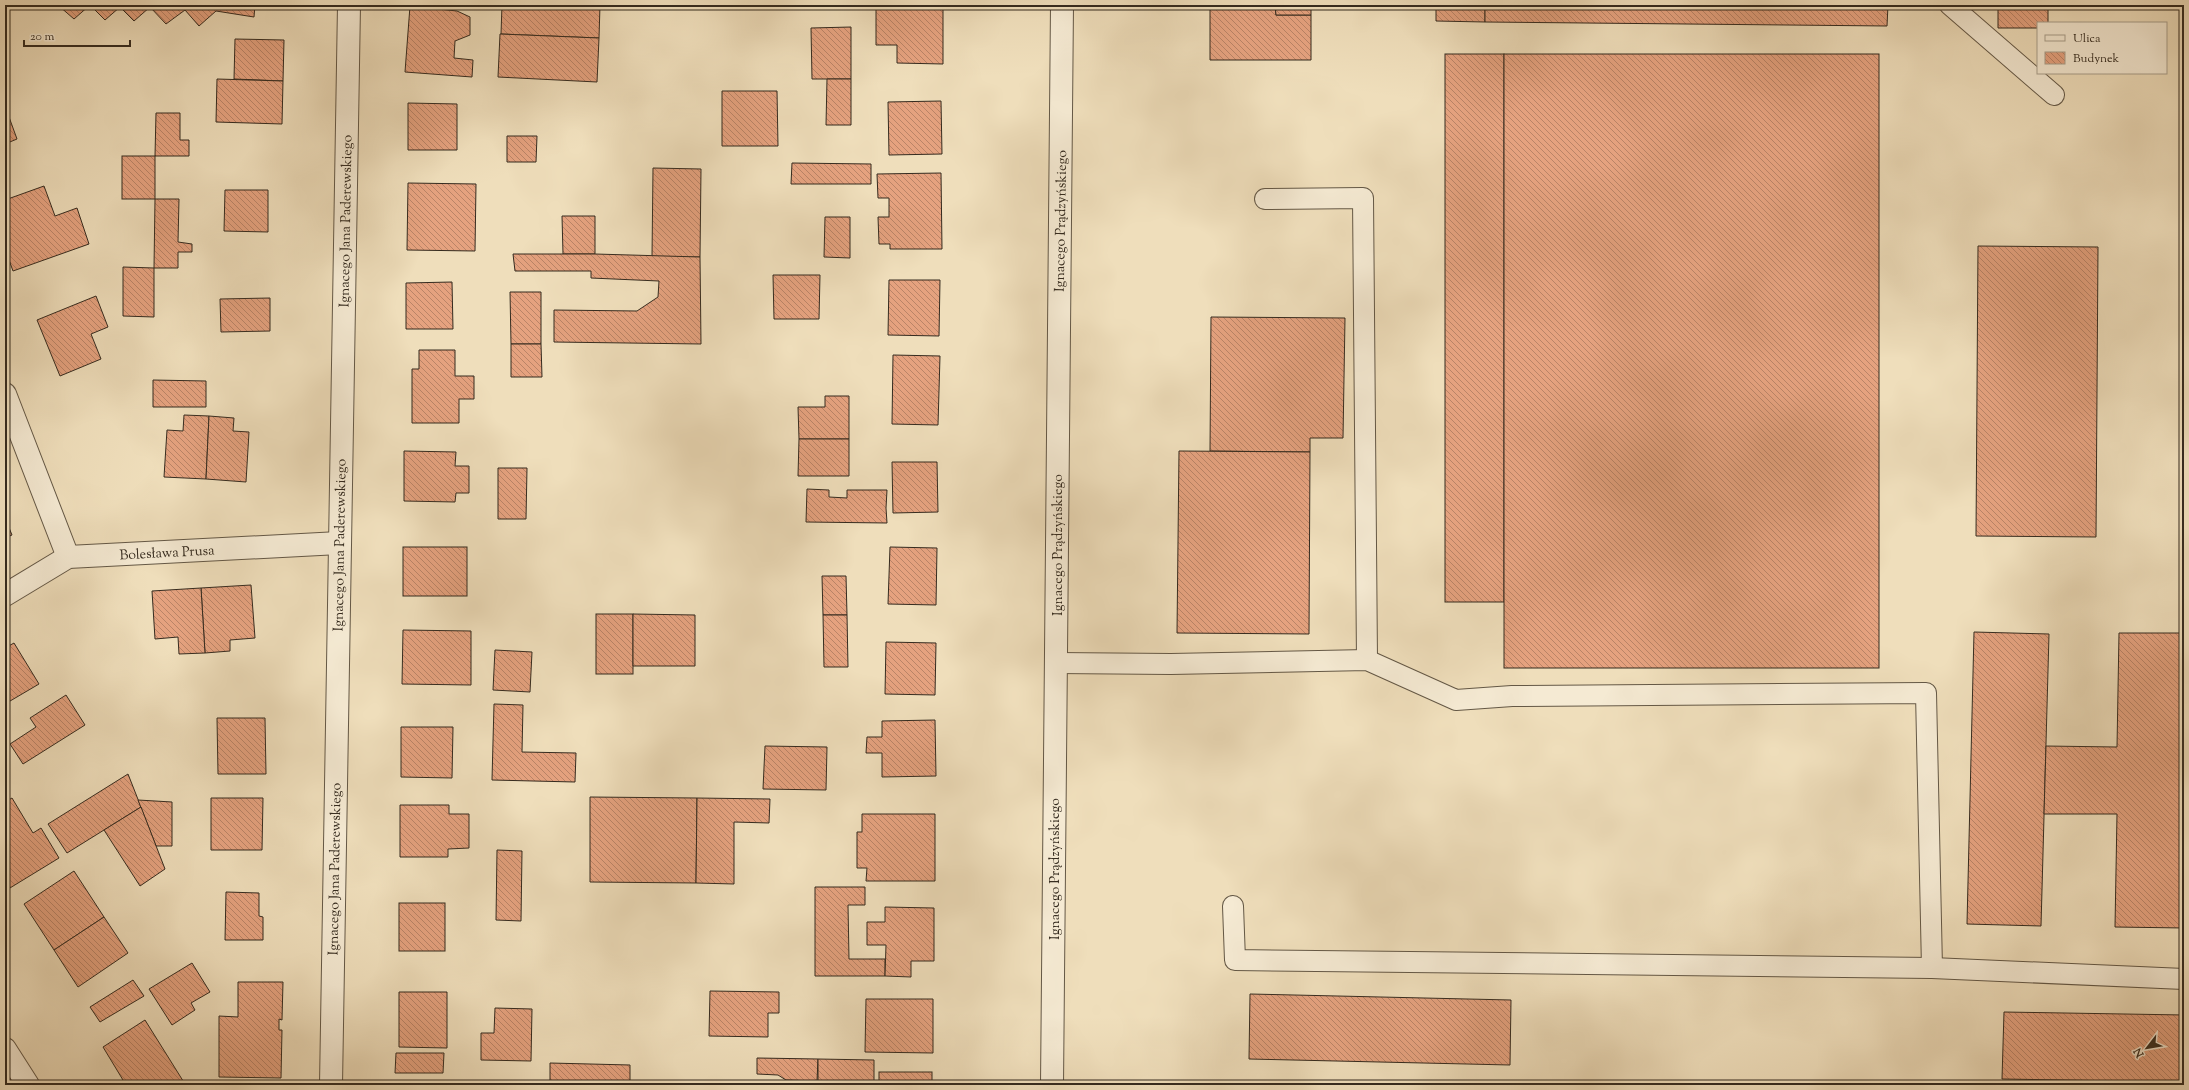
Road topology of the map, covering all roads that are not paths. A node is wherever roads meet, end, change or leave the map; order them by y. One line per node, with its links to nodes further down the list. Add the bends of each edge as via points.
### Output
1 (349, 5): 7 (street, Ignacego Jana Paderewskiego)
2 (1062, 5): 11 (street, Ignacego Prądzyńskiego)
3 (1950, 5): 4 (lane)
4 (2054, 95)
5 (1265, 199): 10 (lane, via 1363,198)
6 (5, 394): 8 (street)
7 (339, 543): 8 (street, Bolesława Prusa); 17 (street, Ignacego Jana Paderewskiego)
8 (68, 557): 9 (street, Bolesława Prusa)
9 (5, 594)
10 (1367, 660): 11 (lane, via 1171,664); 13 (lane, via 1456,700 1512,696 1926,693)
11 (1056, 663): 18 (street, Ignacego Prądzyńskiego)
12 (1233, 906): 13 (lane, via 1235,960)
13 (1932, 968): 14 (lane)
14 (2184, 979)
15 (5, 1049): 16 (street)
16 (28, 1085)
17 (332, 1085)
18 (1052, 1085)

